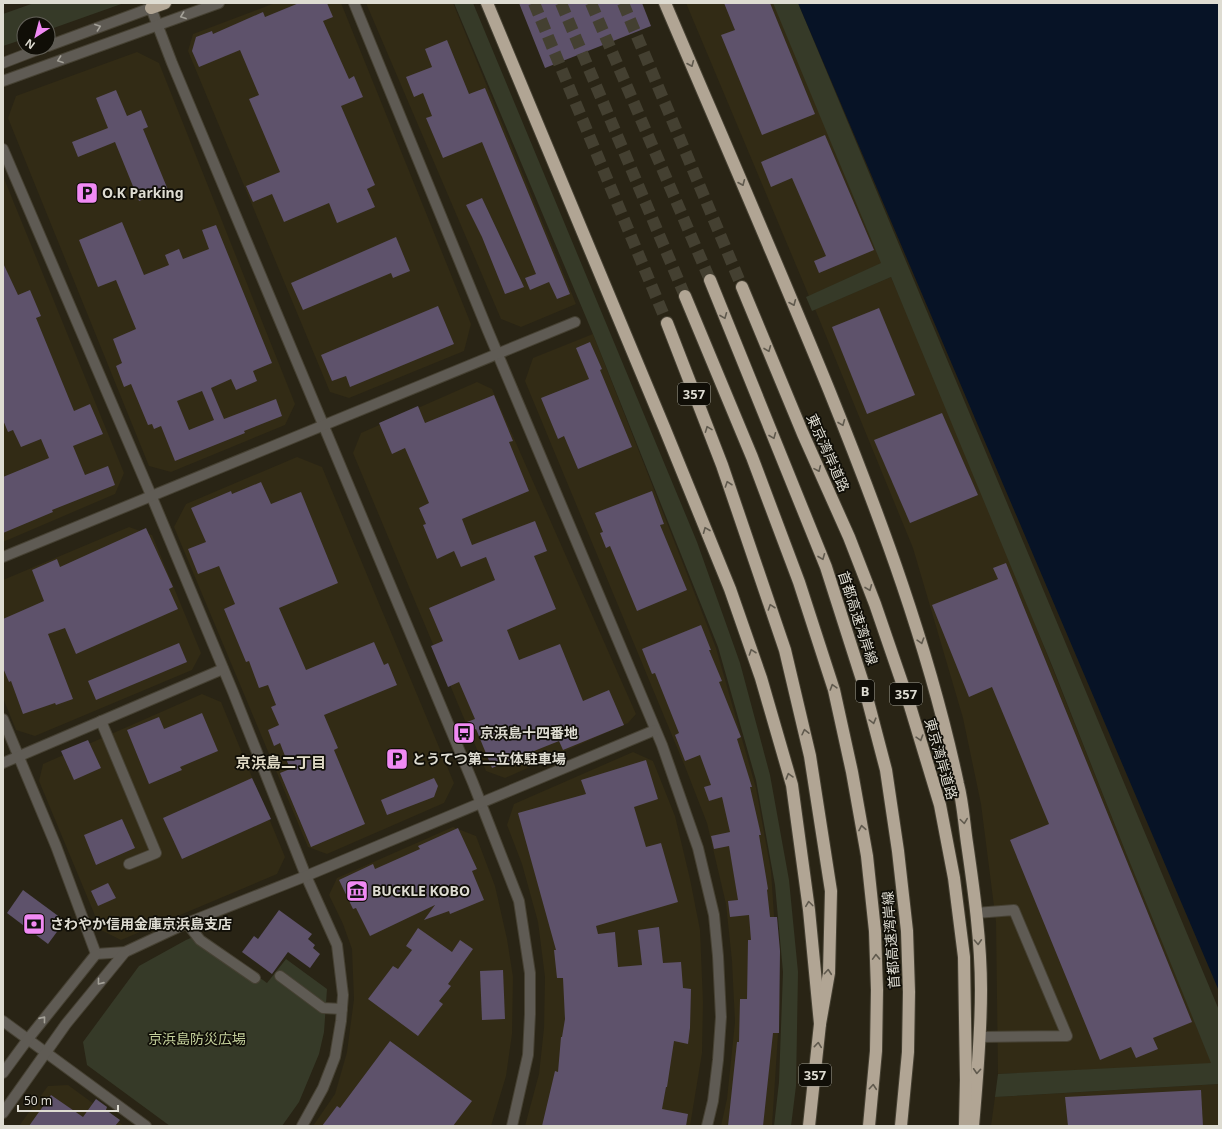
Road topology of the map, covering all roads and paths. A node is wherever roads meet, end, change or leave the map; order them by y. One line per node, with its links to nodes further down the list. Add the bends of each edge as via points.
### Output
1 (165, 3): 6 (highway)
2 (219, 3): 7 (street, one-way to 7)
3 (354, 3): 18 (street)
4 (487, 3): 39 (highway, one-way to 4, via 809,910 792,785 761,678 730,589 670,441)
5 (665, 3): 31 (highway, one-way to 31, via 795,307 865,480 909,603 928,664 959,786)
6 (150, 8): 7 (street); 8 (street, one-way to 6)
7 (156, 26): 11 (street, one-way to 11); 19 (street)
8 (56, 43)
9 (20, 56): 10 (street)
10 (3, 62)
11 (3, 81)
12 (3, 149): 20 (street)
13 (710, 280): 51 (highway, 首都高速湾岸線 / B, one-way to 51, via 826,567 864,686 886,770 908,931 908,1052)
14 (742, 287): 52 (highway, 東京湾岸道路 / 357, one-way to 52, via 876,604 940,805 954,878 964,956)
15 (686, 296): 50 (highway, 首都高速湾岸線 / B, one-way to 15, via 876,1051 875,932 868,856 834,690 752,457)
16 (575, 322): 18 (street)
17 (667, 322): 39 (highway, 357, one-way to 17, via 829,973 831,892 810,756 785,650 722,465)
18 (498, 355): 19 (street); 25 (street)
19 (323, 426): 20 (street); 28 (street)
20 (151, 495): 21 (street); 22 (street)
21 (3, 557)
22 (223, 669): 24 (street); 30 (street)
23 (3, 719): 26 (street)
24 (101, 722): 26 (street); 29 (street, via 156,853)
25 (655, 730): 28 (street); 48 (street, via 698,848 714,915 721,1017 713,1101)
26 (19, 757): 27 (street); 34 (street, via 56,846)
27 (3, 764)
28 (481, 804): 30 (street); 47 (street, via 519,901 530,973 528,1055)
29 (129, 864)
30 (306, 876): 32 (street); 37 (street, via 337,945 343,995)
31 (976, 913): 40 (highway, one-way to 40, via 981,988); 40 (street, via 1014,910 1067,1036)
32 (187, 923): 33 (street); 36 (street, via 200,940)
33 (125, 952): 34 (street); 42 (street, one-way to 42)
34 (96, 954): 41 (street, one-way to 34)
35 (280, 976): 37 (street, via 323,1008)
36 (255, 978)
37 (342, 1009): 46 (street, via 335,1057 323,1088)
38 (3, 1021): 41 (street)
39 (820, 1024): 49 (highway, 357, one-way to 39)
40 (979, 1037): 53 (highway, one-way to 53)
41 (28, 1039): 42 (street); 43 (street)
42 (46, 1051): 44 (street); 45 (street)
43 (3, 1073)
44 (3, 1113)
45 (146, 1126)
46 (302, 1126)
47 (512, 1126)
48 (707, 1126)
49 (809, 1126)
50 (869, 1126)
51 (902, 1126)
52 (965, 1126)
53 (973, 1126)

